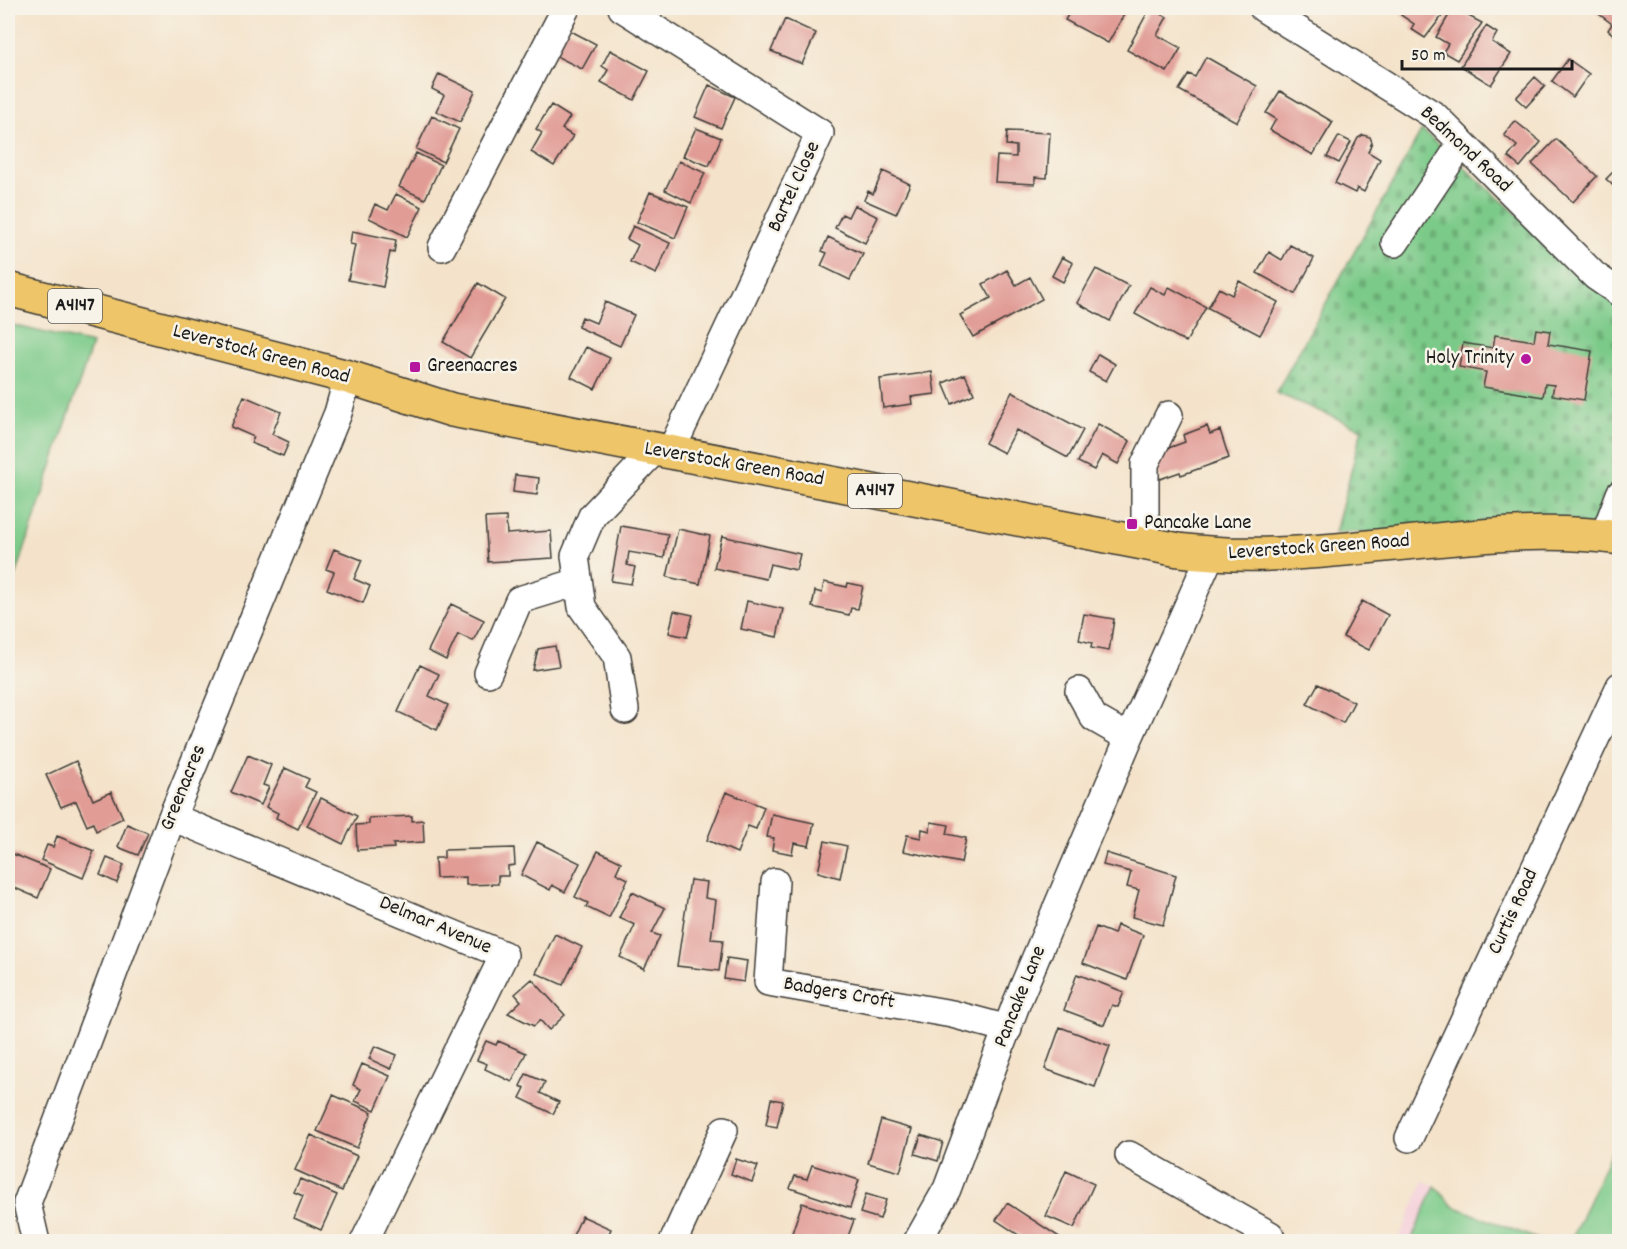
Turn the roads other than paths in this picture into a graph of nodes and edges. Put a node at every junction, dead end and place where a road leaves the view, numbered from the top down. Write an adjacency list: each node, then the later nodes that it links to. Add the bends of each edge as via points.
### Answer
1 (566, 8): 6 (street)
2 (622, 8): 11 (street, Bartel Close, via 820,133)
3 (1263, 8): 4 (street, Bedmond Road, via 1436,116)
4 (1462, 143): 5 (street); 8 (street, Bedmond Road, via 1595,276)
5 (1395, 243)
6 (442, 247)
7 (8, 289): 9 (main road, Leverstock Green Road / A4147)
8 (1620, 293)
9 (348, 377): 11 (main road, Leverstock Green Road / A4147, via 452,410); 22 (street, Greenacres, via 338,413)
10 (1169, 415): 14 (street, via 1145,464)
11 (662, 452): 14 (main road, Leverstock Green Road / A4147); 16 (street, via 592,516 575,556)
12 (1620, 494): 13 (street)
13 (1612, 537): 15 (main road, Leverstock Green Road / A4147, via 1527,535 1271,555)
14 (1145, 544): 15 (main road, Leverstock Green Road / A4147)
15 (1211, 554): 21 (street, Pancake Lane)
16 (578, 582): 17 (street, via 519,600); 20 (street, via 582,607 617,657)
17 (488, 673)
18 (1620, 686): 26 (street, Curtis Road)
19 (1079, 691): 21 (street, via 1094,718)
20 (625, 710)
21 (1130, 738): 24 (street, Pancake Lane)
22 (172, 816): 28 (street, Greenacres, via 27,1203); 29 (street, Delmar Avenue, via 504,955)
23 (776, 882): 24 (street, Badgers Croft, via 768,982 952,1014)
24 (1008, 1029): 31 (street, Pancake Lane, via 947,1189)
25 (724, 1130): 30 (street)
26 (1409, 1138)
27 (1129, 1155): 32 (street, via 1270,1235)
28 (36, 1242)
29 (364, 1242)
30 (673, 1242)
31 (918, 1242)
32 (1267, 1242)

